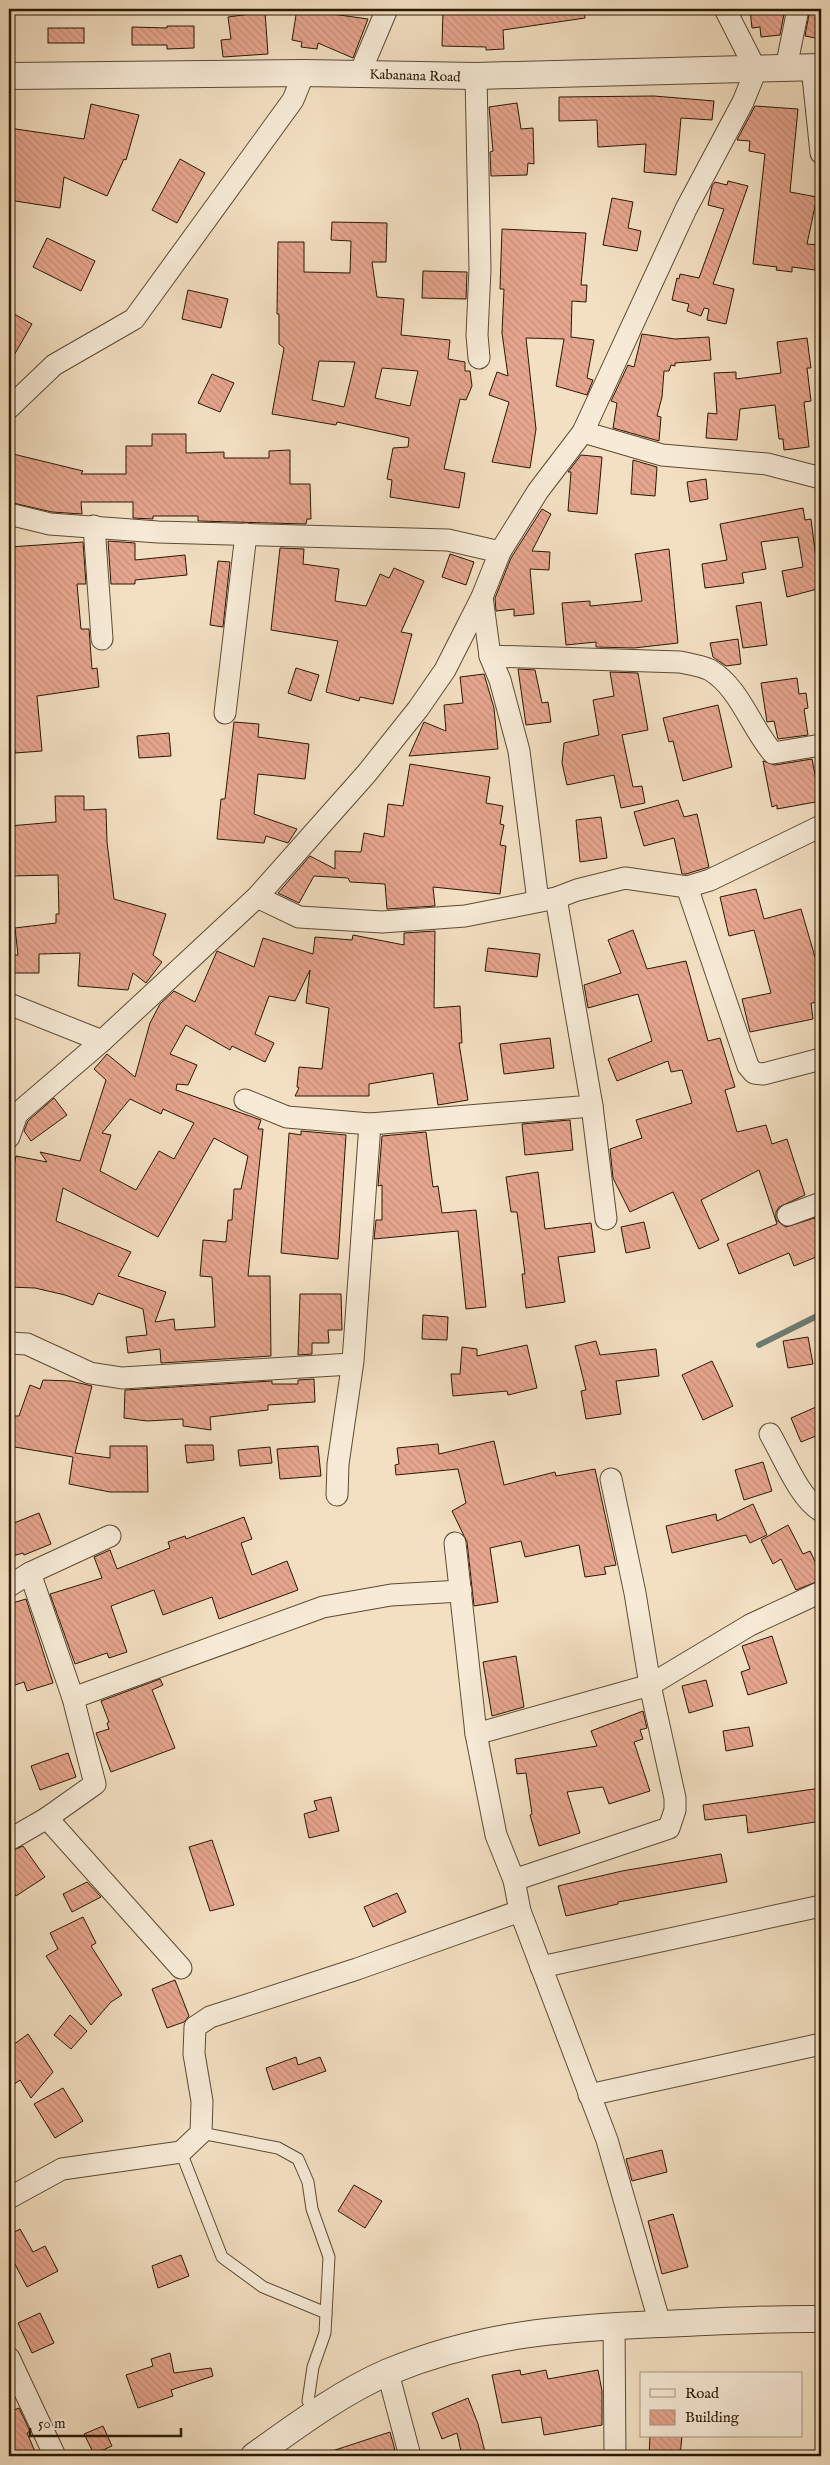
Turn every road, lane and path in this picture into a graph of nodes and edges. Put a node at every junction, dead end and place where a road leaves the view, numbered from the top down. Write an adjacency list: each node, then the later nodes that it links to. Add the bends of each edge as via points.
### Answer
1 (387, 9): 8 (street)
2 (725, 9): 6 (street)
3 (798, 9): 5 (street)
4 (817, 67): 5 (street, Kabanana Road); 11 (street)
5 (786, 68): 6 (street, Kabanana Road)
6 (756, 70): 10 (street, Kabanana Road); 14 (street, via 743,102 686,209)
7 (304, 73): 8 (street, Kabanana Road); 9 (street, Kabanana Road); 13 (street, via 293,100 134,319 54,365)
8 (360, 73): 10 (street, Kabanana Road)
9 (9, 76)
10 (476, 76): 12 (street)
11 (821, 153)
12 (479, 358)
13 (9, 408)
14 (583, 432): 15 (street, via 662,455 767,464); 19 (street, via 538,491)
15 (821, 478)
16 (9, 514): 17 (street, via 50,524)
17 (94, 526): 18 (street, via 158,532); 21 (street)
18 (246, 534): 19 (street, via 448,540); 23 (street)
19 (500, 552): 20 (street)
20 (482, 598): 22 (street); 27 (street, via 445,670 418,709 367,773)
21 (102, 639)
22 (490, 656): 24 (street, via 680,662 708,669 726,682 774,753); 28 (street, via 500,680 519,751)
23 (225, 713)
24 (821, 745)
25 (821, 826): 26 (street, via 728,872)
26 (687, 887): 28 (street, via 625,878); 31 (street, via 748,1066 754,1073 762,1074)
27 (257, 897): 28 (street, via 299,917 382,922 465,916); 30 (street)
28 (547, 899): 33 (street)
29 (9, 1004): 30 (street)
30 (102, 1041): 35 (street, via 17,1114)
31 (821, 1059)
32 (245, 1100): 34 (street, via 287,1117)
33 (592, 1106): 34 (street); 38 (street)
34 (370, 1124): 40 (street)
35 (9, 1137)
36 (821, 1203): 37 (street)
37 (788, 1215)
38 (606, 1219)
39 (9, 1343): 40 (street, via 27,1344 90,1373 122,1378)
40 (351, 1364): 43 (street)
41 (770, 1434): 44 (street, via 801,1489)
42 (611, 1479): 51 (street)
43 (337, 1495)
44 (821, 1511)
45 (110, 1536): 47 (street)
46 (455, 1543): 49 (street)
47 (30, 1572): 48 (street); 52 (street)
48 (9, 1586)
49 (461, 1591): 52 (street, via 391,1595 323,1607); 53 (street)
50 (821, 1592): 51 (street, via 750,1625)
51 (650, 1685): 53 (street); 56 (street, via 675,1798 669,1828)
52 (73, 1698): 54 (street, via 95,1784)
53 (476, 1734): 56 (street, via 496,1835)
54 (47, 1818): 55 (street); 60 (street)
55 (9, 1840)
56 (514, 1880): 58 (street)
57 (821, 1906): 59 (street)
58 (520, 1911): 59 (street); 63 (street, via 210,2017 195,2026 194,2054 202,2102)
59 (541, 1967): 62 (street)
60 (181, 1968)
61 (821, 2044): 62 (street)
62 (590, 2095): 68 (street, via 607,2140)
63 (201, 2133): 64 (street); 66 (lane, via 278,2148 298,2159 330,2257)
64 (181, 2152): 65 (street, via 62,2168); 66 (lane, via 222,2257 263,2287)
65 (9, 2198)
66 (326, 2313): 73 (lane, via 325,2333 313,2367 308,2401)
67 (821, 2319): 68 (street, via 758,2318)
68 (660, 2324): 69 (street)
69 (614, 2325): 71 (street, via 507,2336 451,2350); 77 (street)
70 (9, 2358): 72 (street)
71 (388, 2373): 73 (street); 76 (street)
72 (18, 2394): 74 (street)
73 (317, 2411): 75 (street)
74 (55, 2456)
75 (254, 2456)
76 (410, 2456)
77 (615, 2456)

